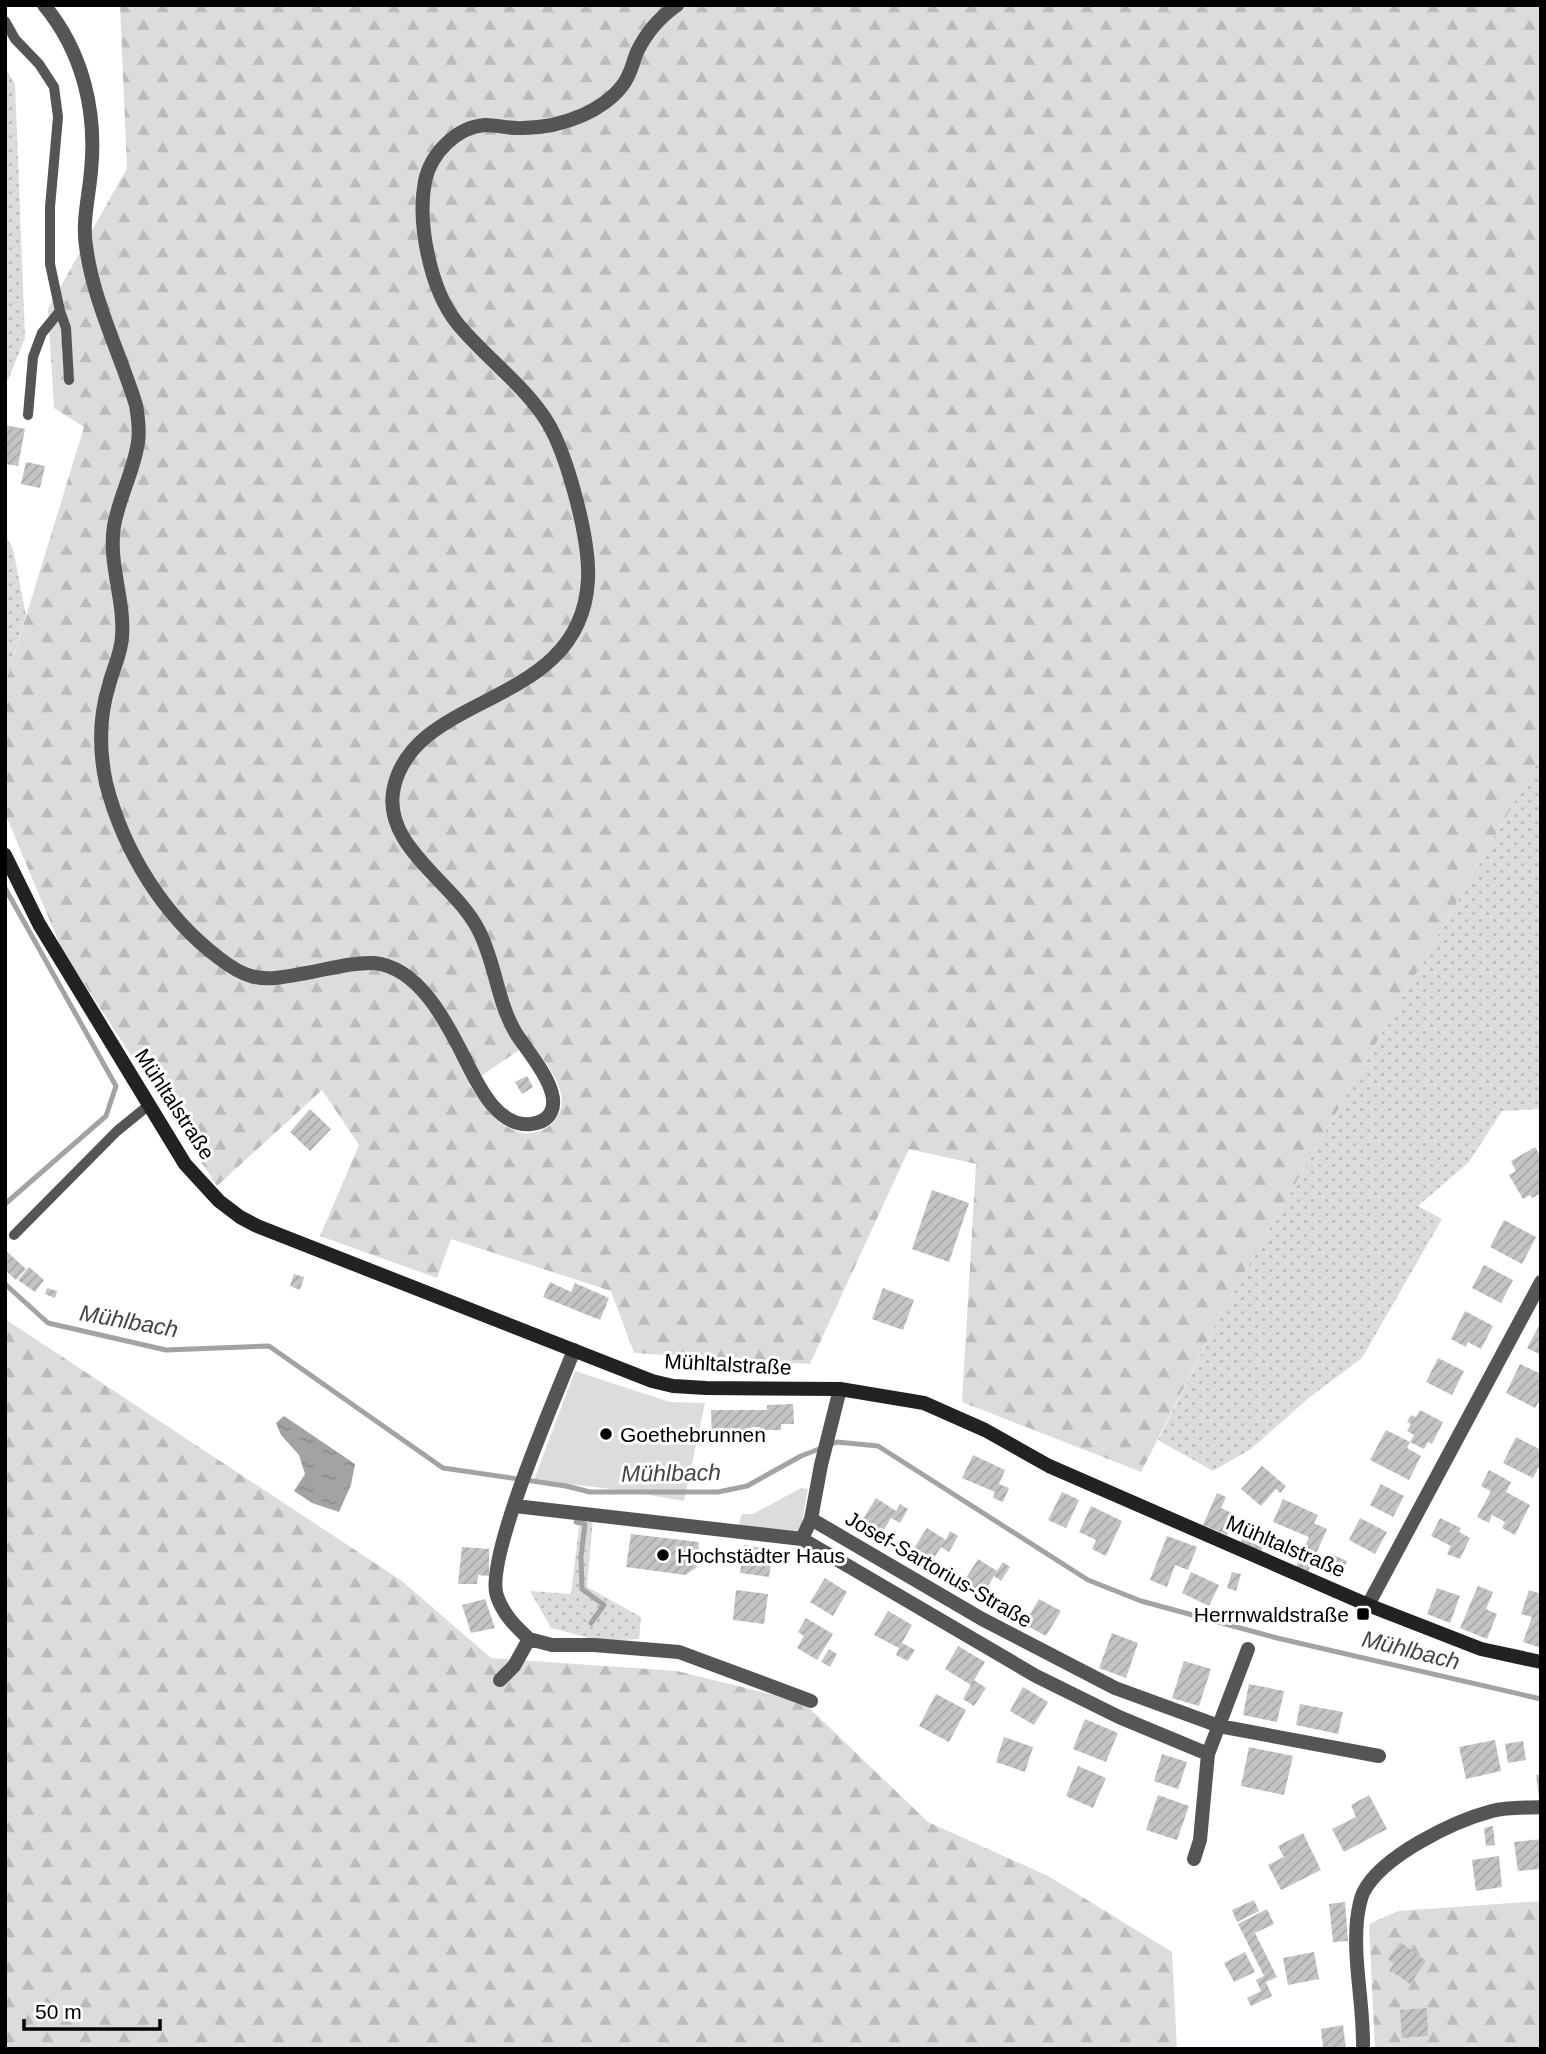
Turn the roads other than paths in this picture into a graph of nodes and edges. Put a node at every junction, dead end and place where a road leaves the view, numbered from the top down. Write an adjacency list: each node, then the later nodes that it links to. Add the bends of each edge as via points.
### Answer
1 (44, 5): 2 (street, via 59,22 85,83 92,132 86,250 139,423 138,445 115,524 122,632 100,737 108,791 129,846 177,919 208,950 239,971 273,978 377,963 405,976 444,1022 478,1086 508,1118 524,1125 544,1121 553,1109 549,1083 511,1024 479,930 464,906 409,848 391,797 406,759 438,727 498,696 556,656 581,614 588,562 566,466 552,429 445,304 426,242 424,185 436,155 468,129 557,123 580,117 611,98 621,89 648,34)
2 (677, 5)
3 (5, 21): 4 (lane, via 54,87 58,117 50,264)
4 (60, 311): 5 (lane, via 66,328); 6 (lane, via 42,333 33,357)
5 (69, 380)
6 (28, 415)
7 (5, 855): 8 (main road, Mühltalstraße, via 39,924)
8 (149, 1105): 9 (lane); 11 (main road, Mühltalstraße, via 185,1164 240,1217)
9 (14, 1235)
10 (1541, 1282): 16 (street)
11 (575, 1350): 12 (main road, Mühltalstraße, via 673,1386); 13 (street)
12 (841, 1389): 14 (street); 16 (main road, Mühltalstraße, via 924,1404 985,1430 1049,1466)
13 (515, 1506): 15 (street, Josef-Sartorius-Straße); 17 (street, via 498,1560 496,1594 508,1619)
14 (811, 1519): 15 (street); 19 (street, Josef-Sartorius-Straße)
15 (802, 1539): 21 (street, Josef-Sartorius-Straße)
16 (1368, 1605): 20 (main road, Mühltalstraße, via 1480,1649)
17 (528, 1639): 22 (street, via 514,1666); 23 (street, via 552,1645 679,1653)
18 (1248, 1648): 24 (street)
19 (1047, 1654): 21 (street, Josef-Sartorius-Straße); 24 (street, Josef-Sartorius-Straße, via 1115,1688)
20 (1541, 1662)
21 (1036, 1676): 25 (street, Josef-Sartorius-Straße)
22 (500, 1680)
23 (811, 1701)
24 (1219, 1726): 25 (street); 26 (street, Josef-Sartorius-Straße)
25 (1208, 1754): 28 (street)
26 (1379, 1756)
27 (1541, 1807): 29 (street, via 1496,1810 1468,1819 1397,1857 1376,1874 1363,1894 1357,1919)
28 (1194, 1859)
29 (1363, 2049)

